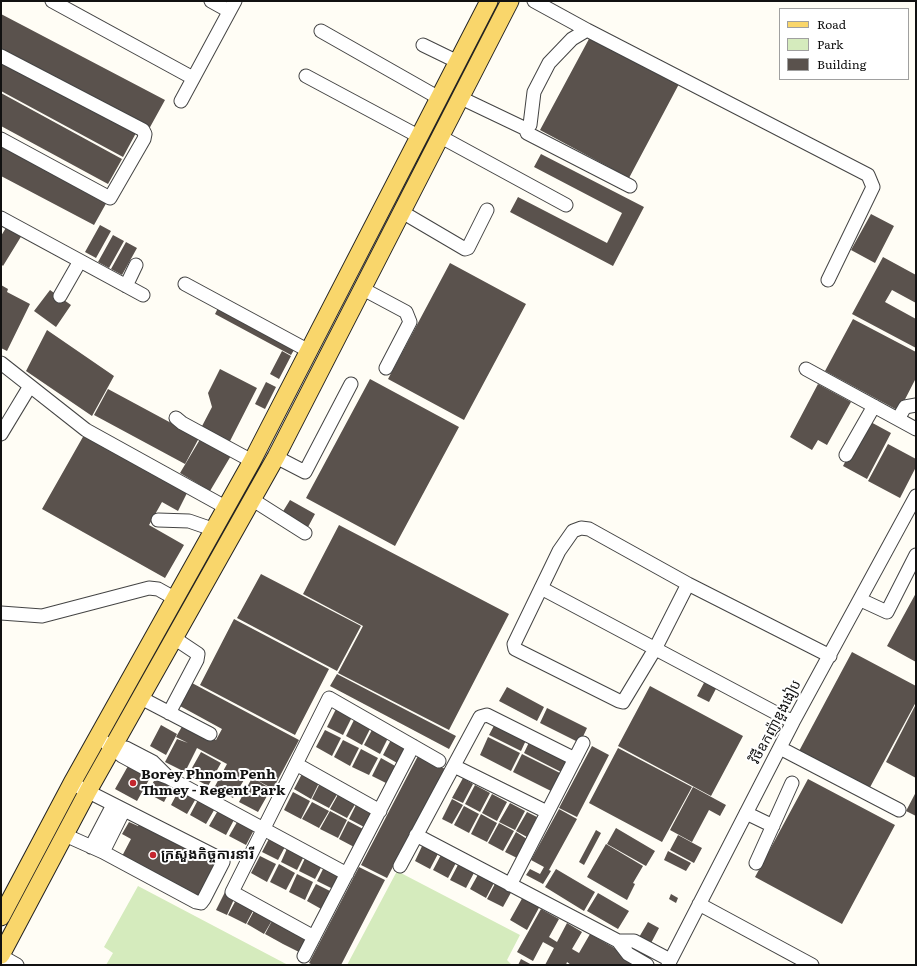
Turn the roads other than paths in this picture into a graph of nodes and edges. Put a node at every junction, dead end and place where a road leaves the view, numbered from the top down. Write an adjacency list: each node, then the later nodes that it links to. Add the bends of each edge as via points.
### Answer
1 (52, 1): 13 (street)
2 (211, 1): 6 (street)
3 (489, 1): 11 (main road)
4 (510, 1): 15 (main road)
5 (534, 1): 8 (street)
6 (232, 6): 13 (street)
7 (320, 30): 14 (street)
8 (587, 30): 17 (street, via 572,39 549,62 534,92 530,125); 28 (street, via 868,175 872,187)
9 (423, 45): 11 (street)
10 (1, 56): 20 (street, via 143,130 145,134 110,198)
11 (458, 62): 14 (main road)
12 (306, 76): 18 (street)
13 (193, 78): 16 (street)
14 (440, 98): 18 (main road)
15 (461, 98): 17 (street); 19 (main road)
16 (181, 101)
17 (526, 128): 21 (street, via 527,132)
18 (420, 137): 34 (main road)
19 (441, 137): 22 (street); 24 (main road)
20 (1, 139)
21 (630, 186)
22 (566, 205)
23 (487, 210): 24 (street, via 468,248 465,249)
24 (402, 212): 31 (main road)
25 (1, 218): 26 (street)
26 (80, 261): 30 (street); 33 (street)
27 (136, 265): 30 (street)
28 (828, 280)
29 (185, 284): 34 (street)
30 (126, 286): 32 (street)
31 (363, 289): 36 (street, via 406,312 410,322); 47 (main road)
32 (143, 295)
33 (60, 296)
34 (309, 351): 48 (main road)
35 (1, 363): 39 (street)
36 (386, 368)
37 (806, 369): 41 (street)
38 (351, 384): 47 (street, via 305,472)
39 (30, 386): 45 (street); 51 (street, via 86,430)
40 (916, 405): 43 (street, via 905,406)
41 (874, 406): 43 (street); 46 (street)
42 (176, 418): 48 (street)
43 (898, 419): 44 (street)
44 (916, 429)
45 (1, 434)
46 (846, 455)
47 (276, 457): 50 (main road)
48 (252, 461): 51 (main road)
49 (916, 496): 59 (street, វិថីឧកញ៉ាឌួងងៀប)
50 (253, 500): 54 (street); 61 (main road)
51 (227, 508): 53 (main road)
52 (158, 520): 53 (street, via 189,521)
53 (215, 530): 58 (main road)
54 (304, 533)
55 (916, 555): 59 (street, via 887,612)
56 (688, 584): 57 (street, via 609,539 581,528 573,530 559,551); 62 (street); 63 (street)
57 (541, 588): 62 (street); 62 (street, via 514,644 519,652 624,702)
58 (176, 599): 60 (street, via 158,589 149,588 42,616); 68 (main road)
59 (861, 600): 63 (street, វិថីឧកញ៉ាឌួងងៀប)
60 (1, 613)
61 (174, 638): 64 (main road); 65 (street, via 198,654)
62 (655, 649): 66 (street)
63 (830, 656): 66 (street, វិថីឧកញ៉ាឌួងងៀប)
64 (141, 698): 65 (street); 71 (main road)
65 (169, 713): 67 (street)
66 (794, 722): 72 (street, វិថីឧកញ៉ាឌួងងៀប)
67 (210, 734)
68 (97, 738): 71 (street); 77 (main road)
69 (583, 743): 73 (street)
70 (413, 746): 74 (street); 75 (street, via 330,698); 82 (street)
71 (113, 747): 79 (main road); 86 (street, via 122,756)
72 (780, 748): 81 (street); 84 (street, វិថីឧកញ៉ាឌួងងៀប)
73 (575, 759): 76 (street, via 487,715 480,717); 83 (street)
74 (439, 761)
75 (296, 764): 82 (street); 86 (street)
76 (454, 766): 83 (street); 88 (street)
77 (72, 783): 79 (street); 95 (main road)
78 (792, 784): 85 (street)
79 (88, 791): 80 (street); 87 (main road)
80 (119, 807): 89 (street); 89 (street, via 219,858 223,862 221,868 201,903)
81 (899, 810)
82 (380, 811): 92 (street)
83 (547, 812): 93 (street)
84 (746, 813): 85 (street); 94 (street, វិថីឧកញ៉ាឌួងងៀប)
85 (773, 826): 90 (street)
86 (264, 829): 92 (street); 96 (street, via 232,892)
87 (65, 835): 89 (street); 98 (main road)
88 (416, 835): 91 (street); 93 (street)
89 (97, 849)
90 (756, 863)
91 (400, 866)
92 (347, 874): 96 (street)
93 (510, 885): 97 (street)
94 (699, 904): 100 (street, វិថីឧកញ៉ាឌួងងៀប); 103 (street)
95 (1, 917)
96 (314, 937): 99 (street)
97 (618, 941): 100 (street, via 634,941); 102 (street, via 628,954)
98 (1, 955): 101 (street)
99 (304, 956)
100 (669, 962)
101 (17, 965)
102 (648, 965)
103 (812, 965)

